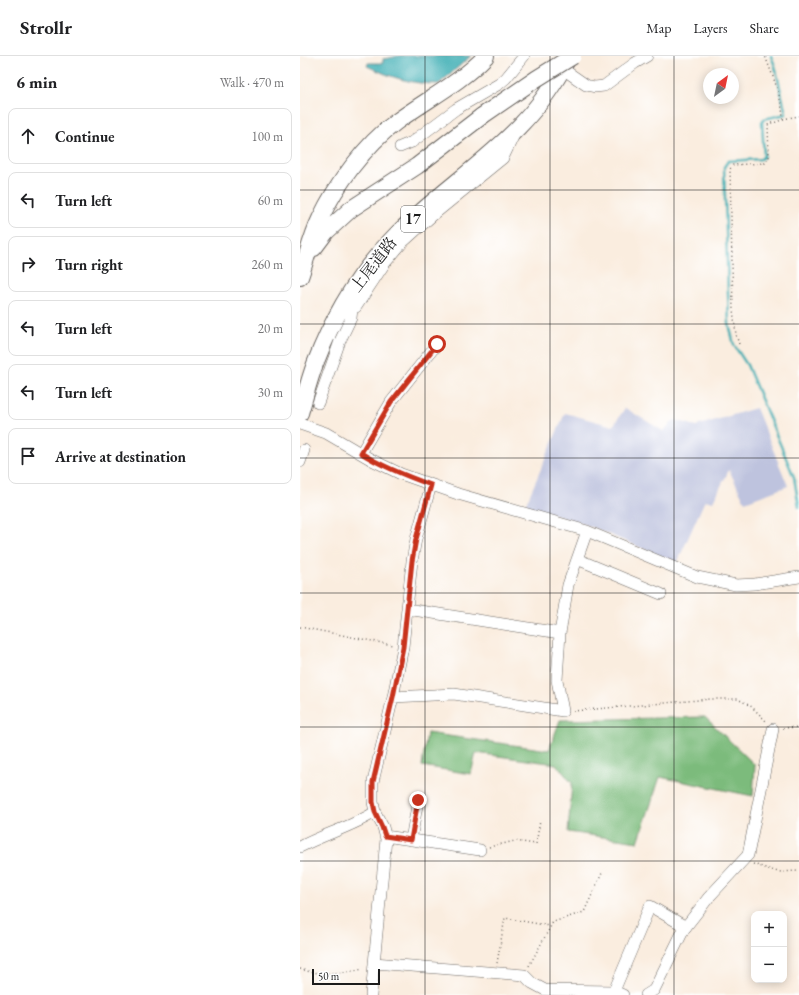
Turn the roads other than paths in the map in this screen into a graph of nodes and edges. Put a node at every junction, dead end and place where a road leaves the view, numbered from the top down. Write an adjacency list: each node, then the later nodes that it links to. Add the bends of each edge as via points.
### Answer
1 (486, 56): 7 (highway, via 448,87 395,123 359,158 320,219)
2 (524, 56): 6 (street, via 499,84 456,109 412,142)
3 (573, 56): 7 (highway, bridge, via 482,116 417,166 351,209 326,232)
4 (647, 56): 5 (street, via 604,86 595,87 586,85)
5 (566, 63): 9 (highway, 上尾道路 / 17, via 530,116 394,237 362,275 349,295)
6 (400, 147)
7 (306, 259): 8 (highway)
8 (300, 277)
9 (345, 312): 11 (street, via 351,318); 12 (highway, 上尾道路 / 17, via 332,326 315,364)
10 (437, 344): 15 (street, via 391,402)
11 (318, 403)
12 (300, 413)
13 (300, 424): 15 (street, via 326,433)
14 (304, 450): 16 (street)
15 (361, 453): 17 (street, via 401,474)
16 (300, 462)
17 (431, 485): 18 (street); 22 (street, via 416,539)
18 (587, 531): 19 (street); 20 (street, via 696,578 736,585)
19 (577, 559): 21 (street); 23 (street, via 568,585)
20 (799, 577)
21 (661, 594)
22 (407, 609): 23 (street); 24 (street, via 403,647)
23 (560, 633): 24 (street, via 556,680 563,711 454,694)
24 (393, 697): 27 (street, via 373,782)
25 (773, 728): 32 (street, via 748,855)
26 (418, 800): 29 (street)
27 (375, 812): 28 (street); 30 (street)
28 (385, 836): 29 (street); 33 (street)
29 (411, 840): 31 (street)
30 (300, 847)
31 (480, 850)
32 (686, 926): 34 (street, via 650,906); 36 (street, via 654,990)
33 (374, 965): 34 (street, via 524,975 532,984 545,990); 35 (street)
34 (619, 993)
35 (371, 995)
36 (646, 995)

